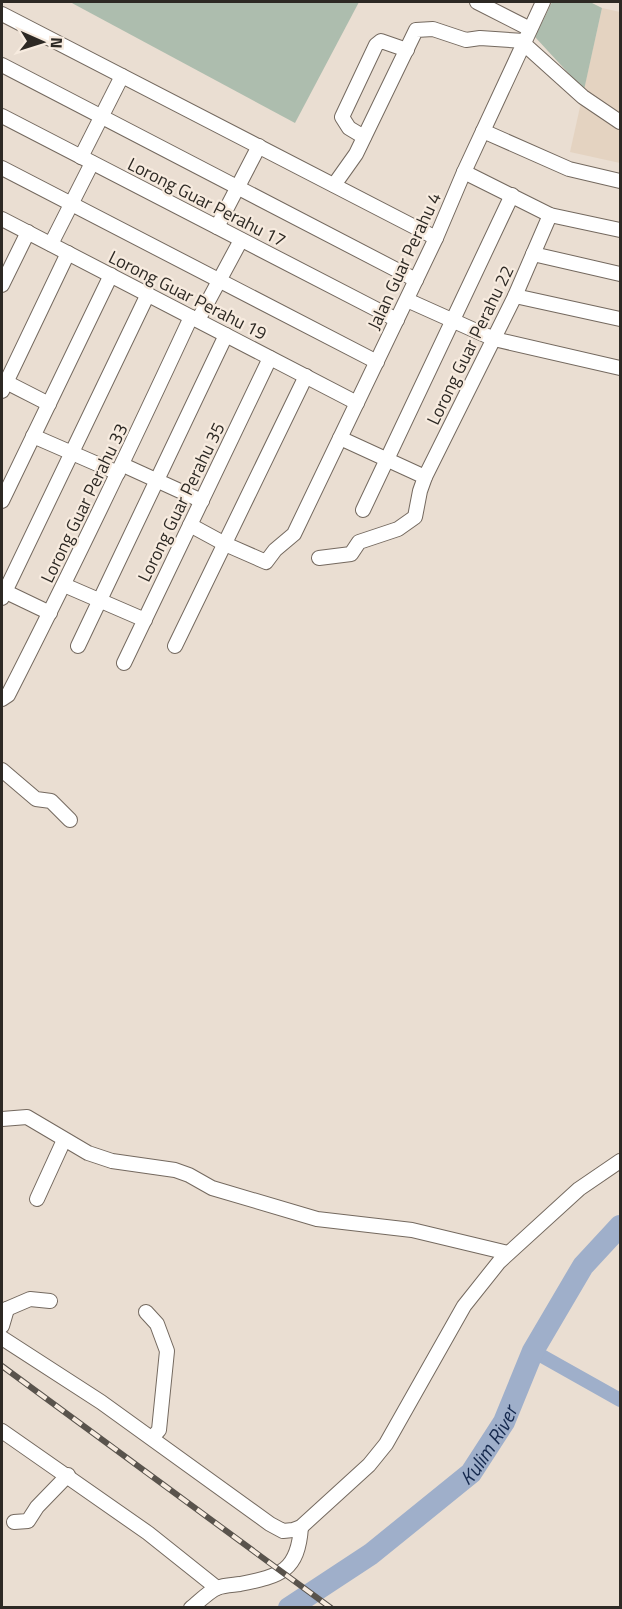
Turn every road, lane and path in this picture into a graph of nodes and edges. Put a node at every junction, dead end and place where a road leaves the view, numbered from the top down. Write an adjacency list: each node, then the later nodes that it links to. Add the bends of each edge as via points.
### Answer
1 (477, 2): 4 (street)
2 (543, 2): 4 (street, Jalan Guar Perahu 4)
3 (2, 14): 7 (street)
4 (526, 38): 5 (street, via 466,40 433,29 416,30); 10 (street, via 584,96); 11 (street, Jalan Guar Perahu 4)
5 (406, 50): 12 (street); 12 (street, via 381,41 376,45 342,117 349,128)
6 (2, 65): 9 (street)
7 (122, 76): 9 (street); 13 (street)
8 (2, 116): 14 (street, Lorong Guar Perahu 17)
9 (100, 116): 14 (street); 19 (street)
10 (621, 122)
11 (483, 131): 16 (street, Jalan Guar Perahu 4); 17 (street, via 569,170)
12 (364, 137): 18 (street)
13 (259, 146): 18 (street); 19 (street)
14 (86, 160): 21 (street); 24 (street, Lorong Guar Perahu 17)
15 (2, 168): 21 (street)
16 (464, 172): 20 (street); 27 (street, Jalan Guar Perahu 4)
17 (621, 181)
18 (334, 185): 27 (street)
19 (238, 187): 24 (street); 36 (street)
20 (512, 195): 22 (street); 44 (street)
21 (72, 204): 29 (street); 35 (street)
22 (550, 215): 25 (street); 31 (street, Lorong Guar Perahu 22)
23 (2, 219): 26 (street, Lorong Guar Perahu 19)
24 (217, 227): 28 (street, Lorong Guar Perahu 17)
25 (621, 230)
26 (28, 232): 29 (street, Lorong Guar Perahu 19); 32 (street)
27 (436, 238): 36 (street, Jalan Guar Perahu 4)
28 (241, 240): 35 (street, Lorong Guar Perahu 33); 43 (street, Lorong Guar Perahu 17)
29 (51, 244): 30 (street, Lorong Guar Perahu 19)
30 (68, 253): 34 (street, Lorong Guar Perahu 19); 51 (street)
31 (533, 254): 33 (street); 39 (street, Lorong Guar Perahu 22)
32 (5, 267): 37 (street)
33 (621, 274)
34 (111, 275): 38 (street, Lorong Guar Perahu 19); 53 (street)
35 (219, 279): 41 (street, Lorong Guar Perahu 33); 48 (street)
36 (416, 280): 40 (street, Jalan Guar Perahu 4)
37 (2, 285)
38 (148, 294): 41 (street, Lorong Guar Perahu 19); 56 (street)
39 (515, 296): 42 (street); 46 (street, Lorong Guar Perahu 22)
40 (407, 300): 43 (street, Jalan Guar Perahu 4); 44 (street)
41 (194, 319): 45 (street, Lorong Guar Perahu 19); 58 (street, Lorong Guar Perahu 33)
42 (621, 319)
43 (397, 321): 48 (street, Jalan Guar Perahu 4)
44 (453, 321): 46 (street); 57 (street)
45 (226, 335): 47 (street, Lorong Guar Perahu 19); 60 (street)
46 (494, 339): 49 (street); 59 (street, Lorong Guar Perahu 22)
47 (270, 358): 50 (street, Lorong Guar Perahu 19); 62 (street, Lorong Guar Perahu 35)
48 (377, 362): 52 (street, Jalan Guar Perahu 4)
49 (620, 364)
50 (306, 376): 52 (street, Lorong Guar Perahu 19); 65 (street)
51 (3, 384): 53 (street)
52 (357, 403): 55 (street, Jalan Guar Perahu 4)
53 (49, 404): 54 (street)
54 (33, 436): 56 (street); 61 (street)
55 (340, 438): 57 (street); 65 (street, Jalan Guar Perahu 4, via 294,534 266,562)
56 (71, 453): 58 (street); 68 (street)
57 (387, 460): 59 (street); 63 (street)
58 (121, 469): 60 (street); 67 (street, Lorong Guar Perahu 33)
59 (425, 477): 66 (street, Lorong Guar Perahu 22, via 415,517 408,524 359,542 351,554)
60 (156, 481): 62 (street); 69 (street)
61 (2, 501)
62 (202, 501): 64 (street, Lorong Guar Perahu 35)
63 (363, 510)
64 (190, 525): 65 (street); 71 (street, Lorong Guar Perahu 35)
65 (225, 544): 73 (street)
66 (319, 558)
67 (64, 585): 69 (street); 70 (street, Lorong Guar Perahu 33)
68 (3, 593): 70 (street)
69 (100, 599): 71 (street); 72 (street)
70 (50, 613): 75 (street, Lorong Guar Perahu 33, via 8,695)
71 (145, 620): 74 (street, Lorong Guar Perahu 35)
72 (78, 646)
73 (175, 646)
74 (124, 663)
75 (2, 699)
76 (2, 770): 77 (street, via 36,799 51,801)
77 (70, 820)
78 (2, 1119): 79 (street, via 27,1117)
79 (64, 1140): 81 (street); 82 (street, via 112,1161 175,1170 212,1188 317,1219 412,1230)
80 (621, 1161): 82 (street, via 579,1189)
81 (37, 1199)
82 (508, 1253): 92 (street, via 464,1306 386,1444)
83 (50, 1300): 84 (street, via 30,1299)
84 (4, 1310): 86 (street)
85 (146, 1312): 89 (street, via 157,1324 167,1351 159,1430)
86 (2, 1326)
87 (2, 1338): 89 (street)
88 (2, 1431): 90 (street)
89 (152, 1438): 92 (street, via 270,1524 283,1531)
90 (68, 1475): 91 (street, via 28,1521); 93 (street)
91 (14, 1522)
92 (301, 1527): 93 (street, via 295,1559 279,1573)
93 (217, 1587): 94 (street)
94 (191, 1608)

